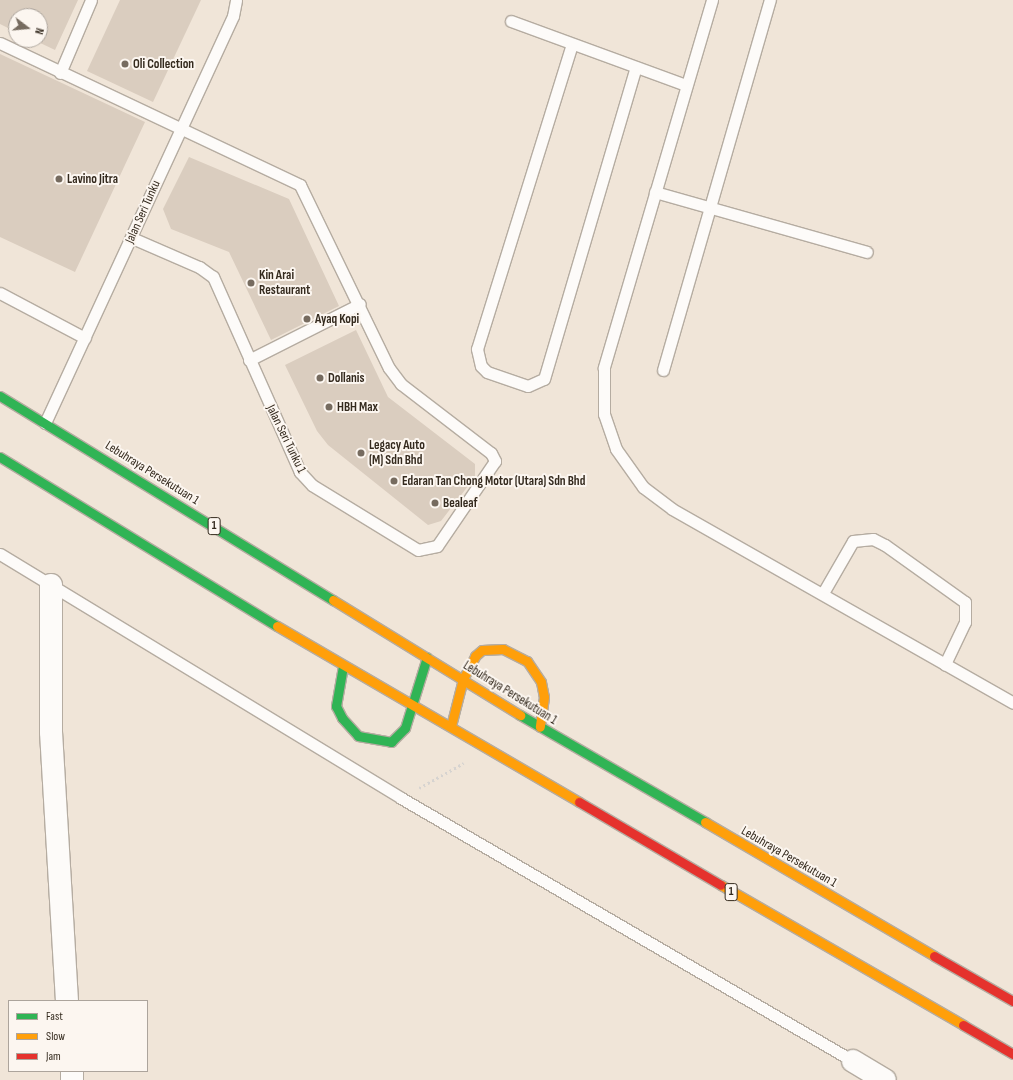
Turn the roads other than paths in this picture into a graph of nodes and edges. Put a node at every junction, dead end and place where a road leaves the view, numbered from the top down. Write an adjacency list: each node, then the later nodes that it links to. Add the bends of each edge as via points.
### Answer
1 (91, 0): 9 (lane)
2 (236, 0): 11 (lane, Jalan Seri Tunku, via 233,16)
3 (712, 0): 10 (lane)
4 (770, 0): 13 (lane)
5 (511, 22): 7 (lane)
6 (0, 43): 9 (lane)
7 (572, 44): 8 (lane); 8 (lane, via 477,349 481,366 487,372 528,386 544,379)
8 (636, 67): 10 (lane)
9 (60, 73): 11 (lane)
10 (686, 85): 12 (lane)
11 (181, 127): 14 (lane, Jalan Seri Tunku); 17 (lane, via 300,184)
12 (655, 192): 13 (lane); 26 (lane, via 604,368 604,414 616,449 643,487 672,509)
13 (710, 207): 15 (lane); 20 (lane)
14 (132, 238): 18 (lane, Jalan Seri Tunku); 19 (lane, Jalan Seri Tunku 1, via 199,266 213,277)
15 (867, 252)
16 (0, 293): 18 (lane)
17 (360, 304): 19 (lane); 19 (lane, Jalan Seri Tunku 1, via 401,384 490,453 495,461 493,470 437,546 418,550 312,485 300,472)
18 (85, 338): 22 (lane, Jalan Seri Tunku)
19 (249, 360)
20 (663, 370)
21 (0, 396): 22 (highway, Lebuhraya Persekutuan 1 / 1)
22 (45, 423): 27 (highway, Lebuhraya Persekutuan 1 / 1)
23 (0, 456): 29 (highway, 1)
24 (0, 554): 25 (lane)
25 (51, 585): 35 (street, via 52,732); 38 (lane, via 401,798)
26 (823, 593): 28 (lane); 28 (lane, via 853,541 872,539 885,545 965,602 965,622)
27 (427, 657): 30 (highway, Lebuhraya Persekutuan 1 / 1); 32 (highway)
28 (944, 664): 31 (lane)
29 (343, 666): 32 (highway, 1); 32 (highway, via 336,706 358,736 381,743 391,742 405,728)
30 (463, 679): 33 (highway); 34 (highway, Lebuhraya Persekutuan 1 / 1); 34 (highway, via 482,650 503,649 527,660 541,682 544,697)
31 (1013, 703)
32 (413, 705): 33 (highway, 1)
33 (450, 726): 37 (highway, 1)
34 (540, 728): 36 (highway, Lebuhraya Persekutuan 1 / 1)
35 (67, 1000)
36 (1013, 1001)
37 (1013, 1054)
38 (853, 1061): 39 (street)
39 (885, 1080)

